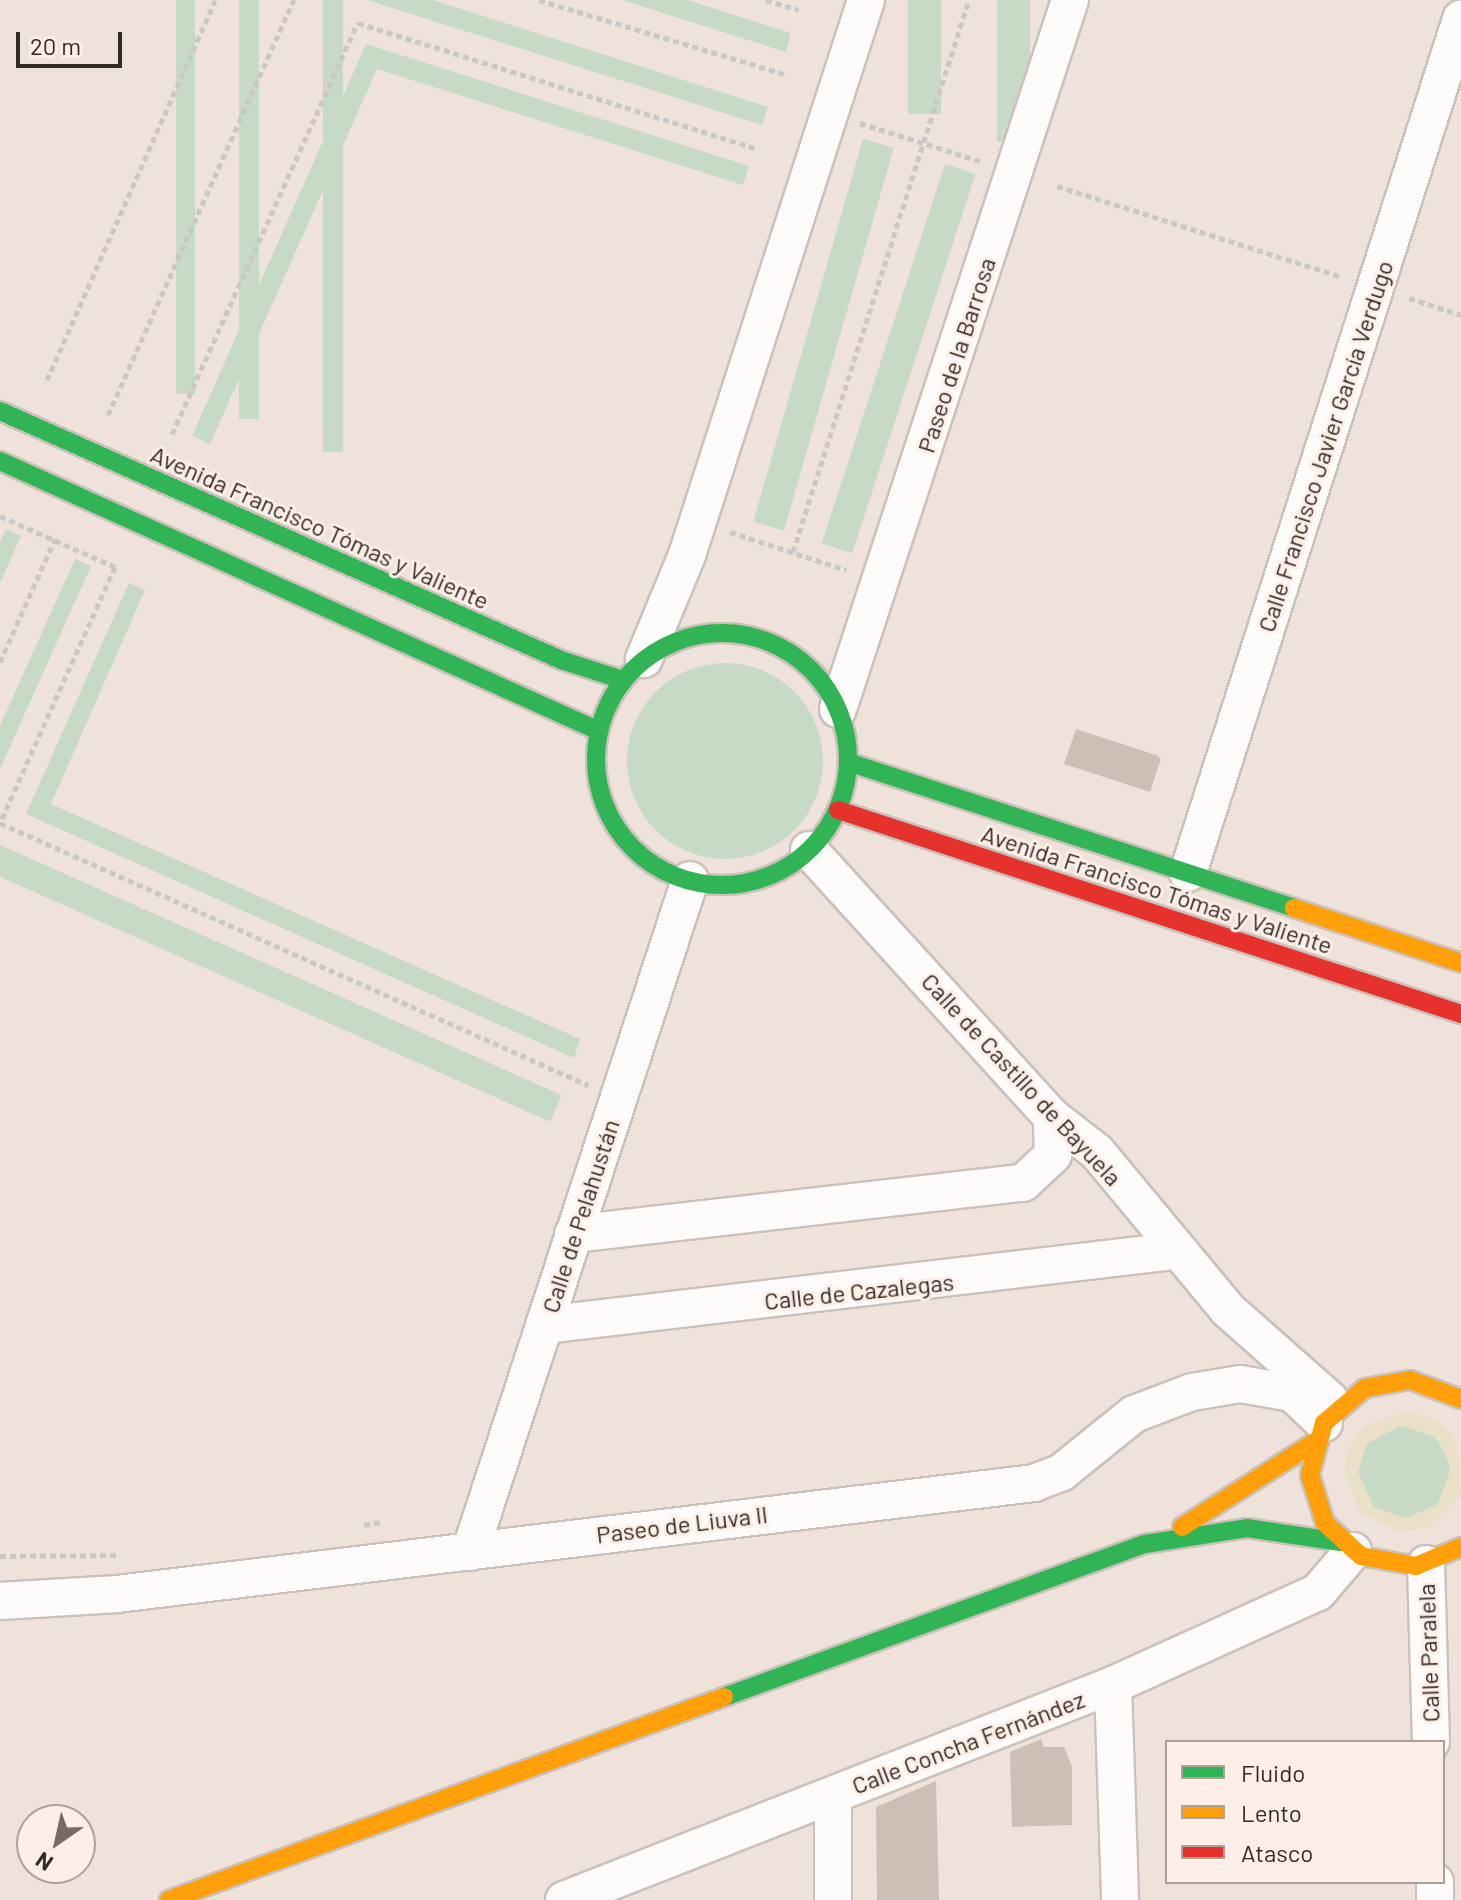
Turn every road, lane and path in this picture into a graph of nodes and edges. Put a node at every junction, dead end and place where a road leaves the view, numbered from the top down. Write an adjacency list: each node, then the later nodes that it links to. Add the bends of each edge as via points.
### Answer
1 (215, 0): 19 (path)
2 (294, 0): 20 (path)
3 (539, 0): 10 (path)
4 (766, 0): 8 (path)
5 (866, 0): 30 (street, via 687,555)
6 (969, 0): 12 (path)
7 (1070, 0): 31 (street, Paseo de la Barrosa)
8 (799, 10)
9 (1461, 19): 37 (street, Calle Francisco Javier García Verdugo)
10 (788, 75)
11 (859, 122): 12 (path)
12 (924, 143): 14 (path); 27 (path)
13 (755, 148): 22 (path, via 358,23)
14 (989, 164)
15 (1057, 186): 16 (path)
16 (1348, 279)
17 (1404, 296): 18 (path)
18 (1461, 315)
19 (47, 380)
20 (111, 408)
21 (0, 411): 30 (street, Avenida Francisco Tómas y Valiente, via 561,660)
22 (172, 434)
23 (0, 461): 32 (street)
24 (0, 516): 26 (path)
25 (729, 532): 27 (path)
26 (55, 540): 29 (path); 35 (path, via 115,567)
27 (793, 552): 28 (path)
28 (858, 574)
29 (0, 662)
30 (634, 669): 31 (street, via 696,636 753,637 812,671); 32 (street)
31 (838, 709): 33 (street)
32 (599, 731): 38 (street, via 598,779 614,824 654,865)
33 (848, 762): 34 (street); 37 (street, Avenida Francisco Tómas y Valiente)
34 (838, 810): 36 (street); 40 (street, Avenida Francisco Tómas y Valiente)
35 (0, 823): 41 (path)
36 (809, 850): 38 (street, via 754,881); 42 (street, Calle de Castillo de Bayuela)
37 (1188, 873): 39 (street, Avenida Francisco Tómas y Valiente)
38 (690, 880): 43 (street, Calle de Pelahustán)
39 (1461, 963)
40 (1461, 1014)
41 (568, 1075)
42 (1052, 1117): 43 (street, via 1053,1155 1023,1183); 44 (street, Calle de Castillo de Bayuela, via 1097,1152)
43 (573, 1234): 45 (street, Calle de Pelahustán)
44 (1173, 1251): 45 (street, Calle de Cazalegas); 47 (street, Calle de Castillo de Bayuela)
45 (544, 1325): 53 (street, Calle de Pelahustán)
46 (1461, 1399): 47 (street, via 1433,1384 1399,1380 1365,1388)
47 (1325, 1424): 50 (street, via 1234,1499); 51 (street, via 1314,1500); 53 (street, Paseo de Liuva II, via 1292,1393 1258,1384 1223,1386 1134,1414 1062,1472 1034,1483)
48 (383, 1522): 49 (path)
49 (352, 1526)
50 (1145, 1544): 51 (street, via 1247,1528); 61 (street)
51 (1347, 1547): 56 (street, via 1388,1565); 58 (street, Calle Concha Fernández, via 1318,1592)
52 (1461, 1547): 56 (street)
53 (470, 1552): 57 (street, Paseo de Liuva II, via 117,1594)
54 (132, 1553): 55 (path)
55 (0, 1556)
56 (1426, 1564): 59 (street, Calle Paralela)
57 (0, 1601)
58 (1113, 1685): 60 (street, Calle Concha Fernández); 64 (street)
59 (1431, 1740)
60 (833, 1795): 62 (street, Calle Concha Fernández); 63 (street)
61 (169, 1900)
62 (564, 1900)
63 (833, 1900)
64 (1120, 1900)

